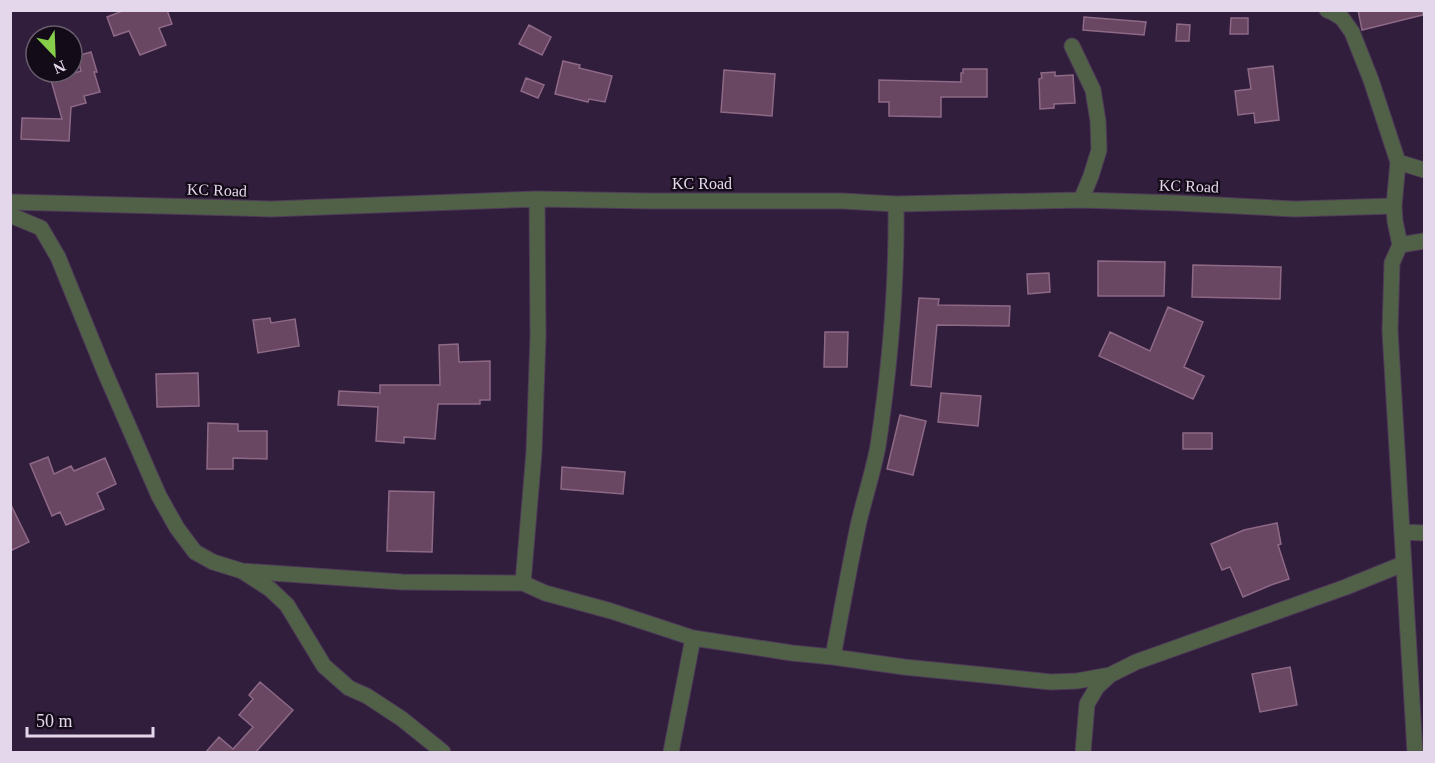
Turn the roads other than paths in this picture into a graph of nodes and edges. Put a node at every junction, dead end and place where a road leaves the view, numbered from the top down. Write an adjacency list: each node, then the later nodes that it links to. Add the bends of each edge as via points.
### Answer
1 (1327, 10): 3 (street, via 1342,18 1352,32)
2 (1072, 46): 6 (street, via 1093,90 1098,121 1099,150)
3 (1398, 162): 4 (street); 9 (street)
4 (1425, 170)
5 (537, 199): 7 (street, KC Road, via 271,209); 8 (street, KC Road); 17 (street, via 534,452)
6 (1081, 200): 8 (street, KC Road); 9 (street, KC Road, via 1294,209)
7 (10, 202)
8 (896, 204): 19 (street, via 895,292 887,377 877,448)
9 (1394, 206): 12 (street)
10 (10, 214): 16 (street, via 41,228 58,257 159,496 177,528 195,552)
11 (1425, 241): 12 (street)
12 (1400, 246): 13 (street, via 1392,263 1390,331)
13 (1402, 532): 14 (street); 15 (street)
14 (1425, 533)
15 (1403, 564): 20 (street); 24 (street)
16 (242, 571): 17 (street, via 402,582); 21 (street, via 287,605 324,666 349,688 402,719)
17 (523, 583): 18 (street)
18 (693, 638): 19 (street); 22 (street)
19 (833, 657): 20 (street, via 1051,682)
20 (1110, 675): 23 (street, via 1087,704)
21 (443, 753)
22 (671, 753)
23 (1083, 753)
24 (1415, 753)

